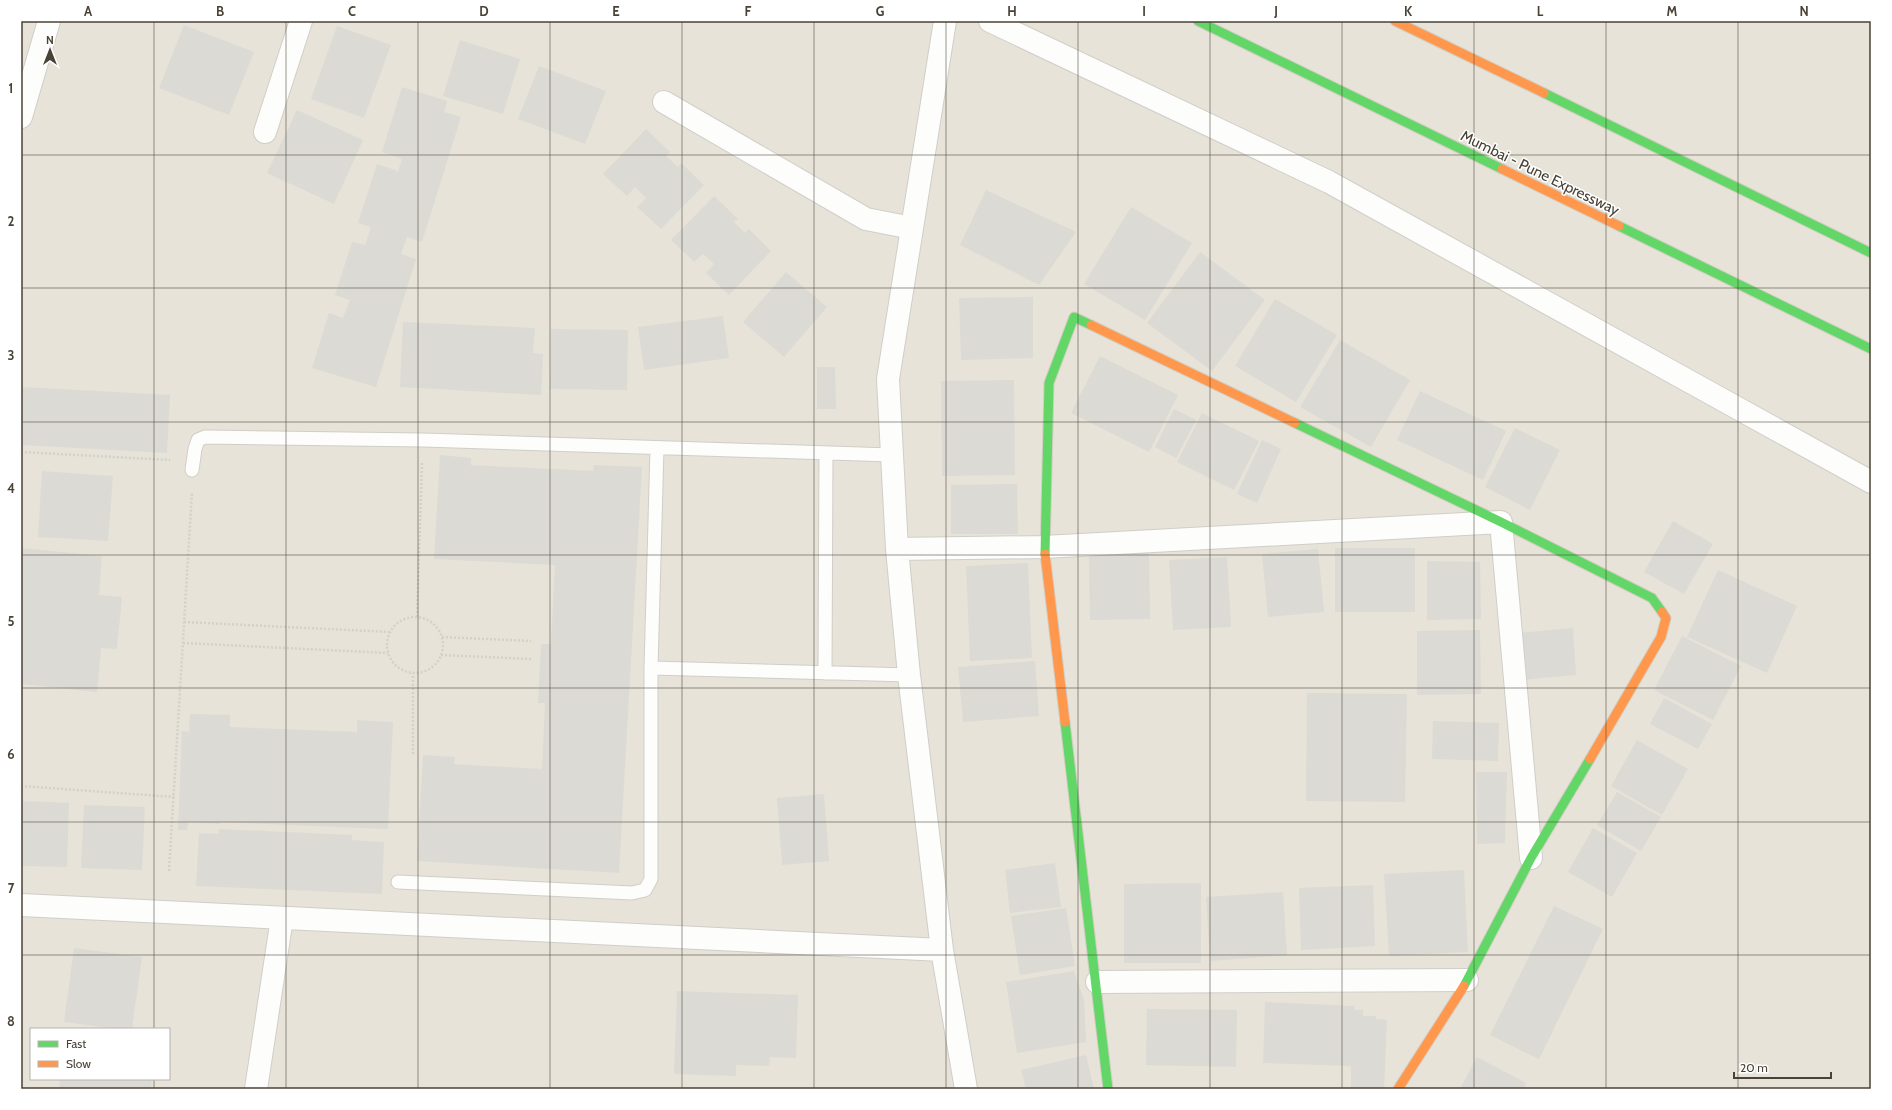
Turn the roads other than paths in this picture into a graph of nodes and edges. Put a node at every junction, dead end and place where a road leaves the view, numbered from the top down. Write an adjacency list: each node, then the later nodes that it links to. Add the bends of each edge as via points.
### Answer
1 (49, 21): 8 (street)
2 (301, 21): 9 (street)
3 (945, 21): 10 (street)
4 (990, 21): 17 (street, via 1329,182)
5 (1198, 21): 12 (main road, Mumbai - Pune Expressway)
6 (1396, 21): 11 (main road)
7 (664, 102): 10 (street, via 866,219)
8 (21, 117)
9 (265, 132)
10 (912, 228): 15 (street, via 888,379)
11 (1871, 253)
12 (1871, 349)
13 (657, 448): 14 (lane); 16 (lane, via 423,440 205,437 198,440); 21 (lane)
14 (826, 453): 15 (lane); 22 (lane)
15 (891, 455): 20 (street)
16 (192, 470)
17 (1871, 482)
18 (1501, 522): 19 (street); 19 (main road, via 1074,317 1049,383); 24 (street); 24 (main road, via 1652,598 1666,618 1661,638)
19 (1044, 547): 20 (street); 30 (main road)
20 (897, 549): 23 (street)
21 (650, 668): 22 (lane); 25 (lane, via 650,879 645,890 632,893)
22 (826, 673): 23 (lane)
23 (909, 675): 28 (street)
24 (1531, 858): 29 (main road)
25 (398, 882)
26 (21, 905): 27 (street)
27 (282, 918): 28 (street); 31 (street)
28 (942, 950): 32 (street)
29 (1467, 980): 30 (street); 34 (main road)
30 (1097, 982): 33 (main road)
31 (256, 1089)
32 (966, 1089)
33 (1108, 1089)
34 (1398, 1089)

